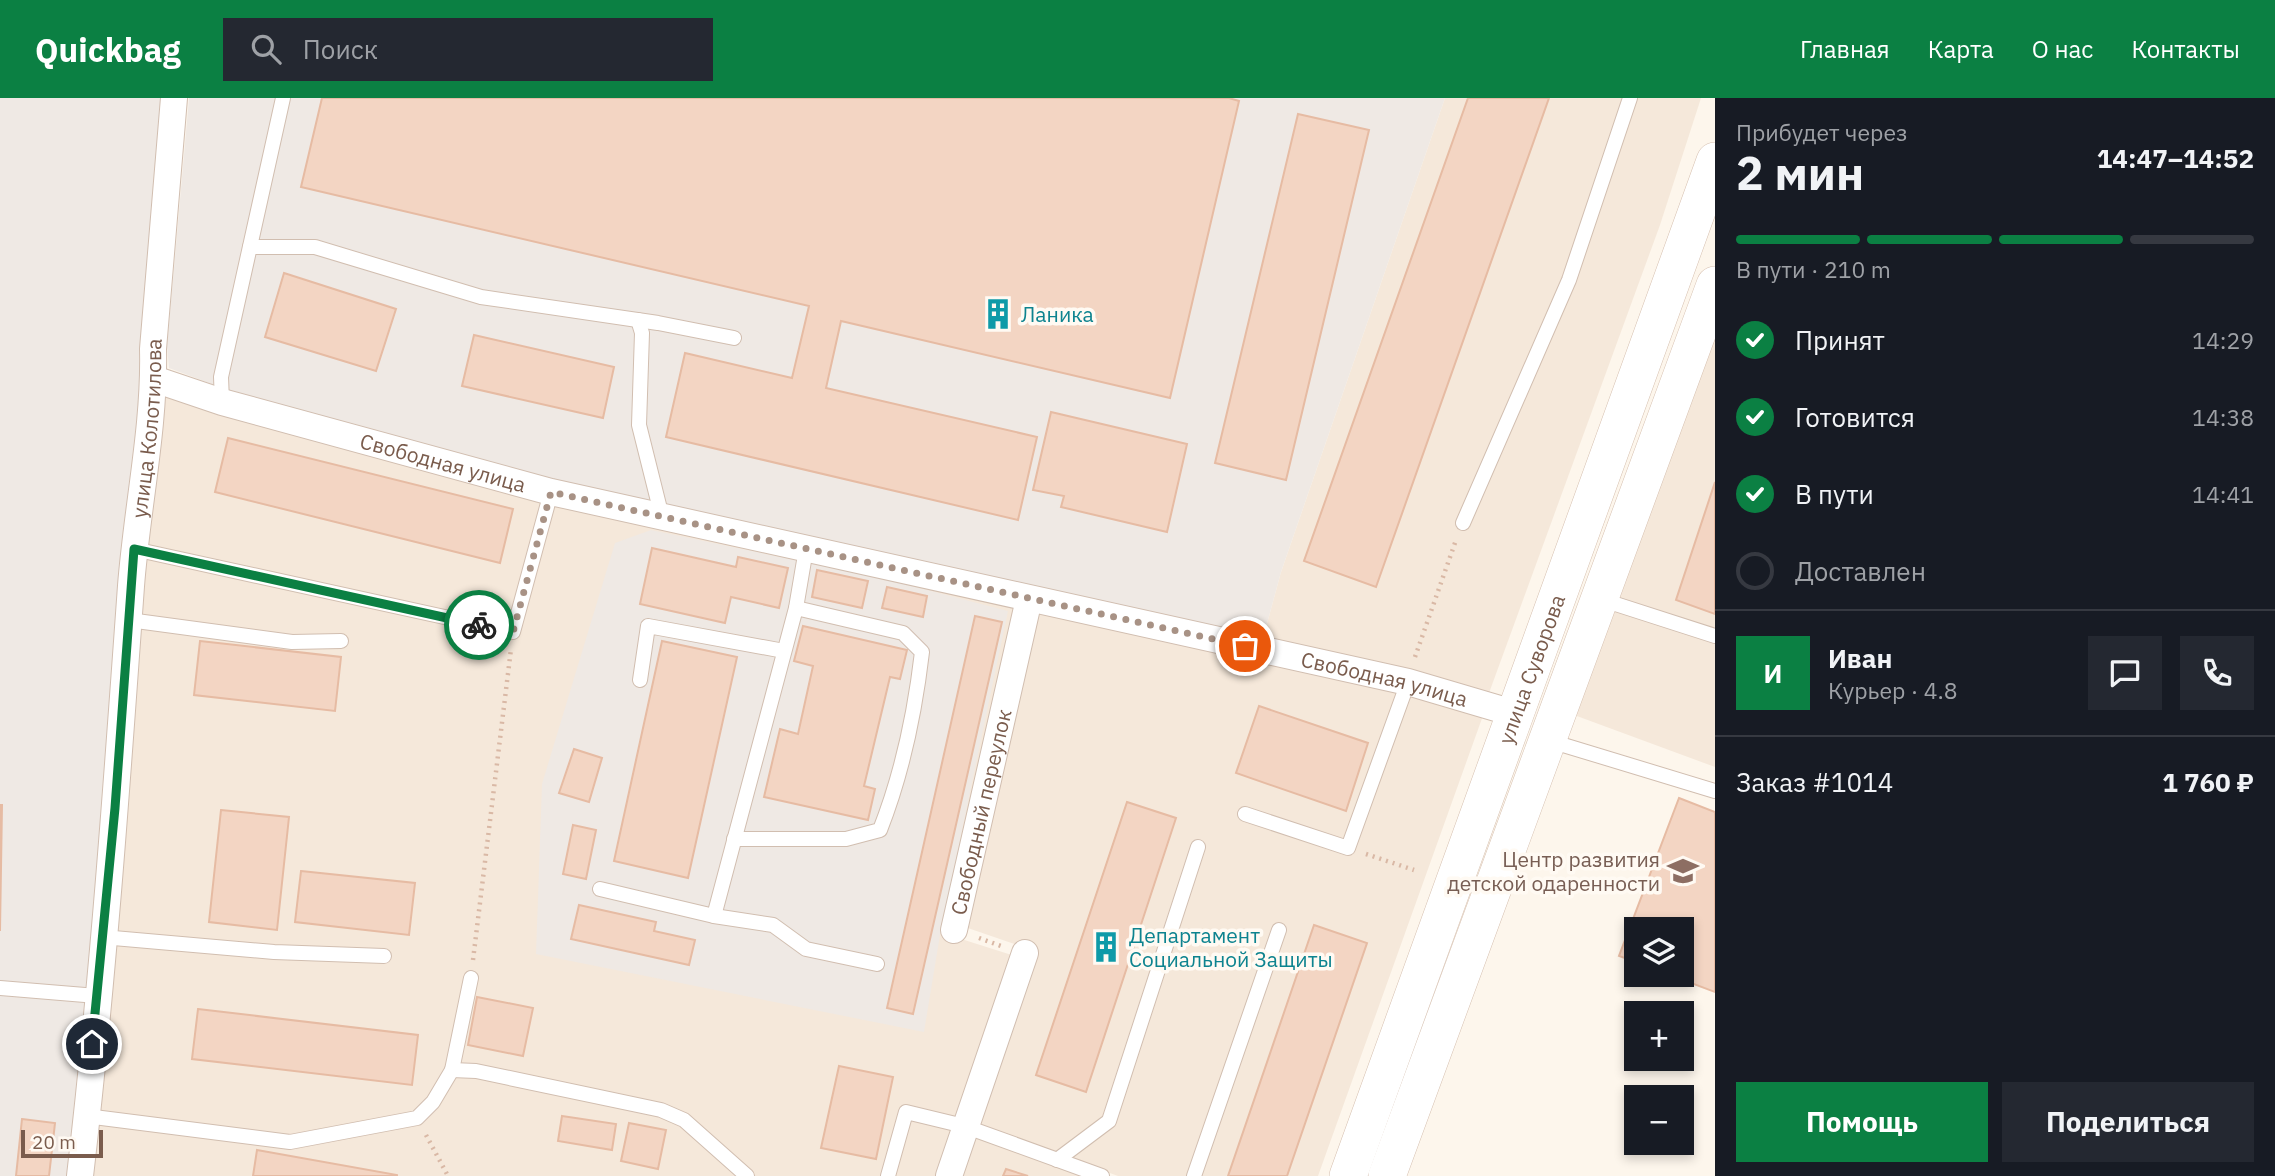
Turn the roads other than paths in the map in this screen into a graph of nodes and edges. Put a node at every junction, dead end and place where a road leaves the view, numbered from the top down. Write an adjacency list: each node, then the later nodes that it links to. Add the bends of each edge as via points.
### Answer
1 (174, 98): 9 (street, улица Колотилова)
2 (283, 98): 5 (lane)
3 (1630, 98): 13 (lane, via 1569,280)
4 (1715, 161): 25 (main road, улица Суворова)
5 (250, 247): 7 (lane, via 316,247 481,297); 10 (lane, via 221,377)
6 (1715, 285): 17 (main road, улица Суворова)
7 (638, 320): 8 (lane); 12 (lane, via 642,333 639,425)
8 (734, 338)
9 (154, 379): 10 (street, Свободная улица); 14 (street, улица Колотилова)
10 (222, 402): 11 (street, Свободная улица)
11 (551, 492): 12 (street, Свободная улица); 14 (lane, via 513,632)
12 (662, 517): 15 (street, Свободная улица)
13 (1463, 523)
14 (134, 549): 19 (street, улица Колотилова)
15 (806, 549): 16 (street, Свободная улица); 18 (lane)
16 (1029, 599): 24 (street, Свободная улица); 33 (street, Свободный переулок)
17 (1600, 599): 20 (lane); 26 (main road, улица Суворова)
18 (796, 608): 22 (lane); 29 (lane, via 903,633 922,652 894,794 880,831 846,839)
19 (129, 620): 21 (lane, via 292,642); 35 (street, улица Колотилова)
20 (1715, 636)
21 (341, 641)
22 (784, 651): 23 (lane, via 648,626); 29 (lane)
23 (640, 680)
24 (1408, 682): 25 (street, Свободная улица); 28 (lane, via 1348,848)
25 (1513, 713): 52 (main road, улица Суворова)
26 (1549, 741): 27 (lane); 53 (main road, улица Суворова)
27 (1715, 791)
28 (1245, 814)
29 (734, 839): 32 (lane)
30 (1199, 847): 45 (lane, via 1109,1121)
31 (600, 889): 32 (lane)
32 (714, 916): 38 (lane, via 773,925 806,949)
33 (954, 930)
34 (1279, 930): 51 (lane)
35 (103, 937): 37 (lane); 41 (street, улица Колотилова)
36 (1025, 953): 44 (street)
37 (384, 957)
38 (877, 964)
39 (471, 978): 42 (lane)
40 (0, 988): 41 (lane)
41 (97, 996): 43 (street, улица Колотилова)
42 (452, 1070): 43 (lane, via 433,1102 417,1118 290,1142); 47 (lane, via 476,1071 661,1110 684,1120)
43 (86, 1116): 46 (street, улица Колотилова)
44 (964, 1126): 45 (lane); 48 (lane, via 906,1112); 49 (street)
45 (1057, 1160): 50 (lane)
46 (80, 1176)
47 (747, 1176)
48 (888, 1176)
49 (949, 1176)
50 (1102, 1176)
51 (1195, 1176)
52 (1348, 1176)
53 (1387, 1176)

